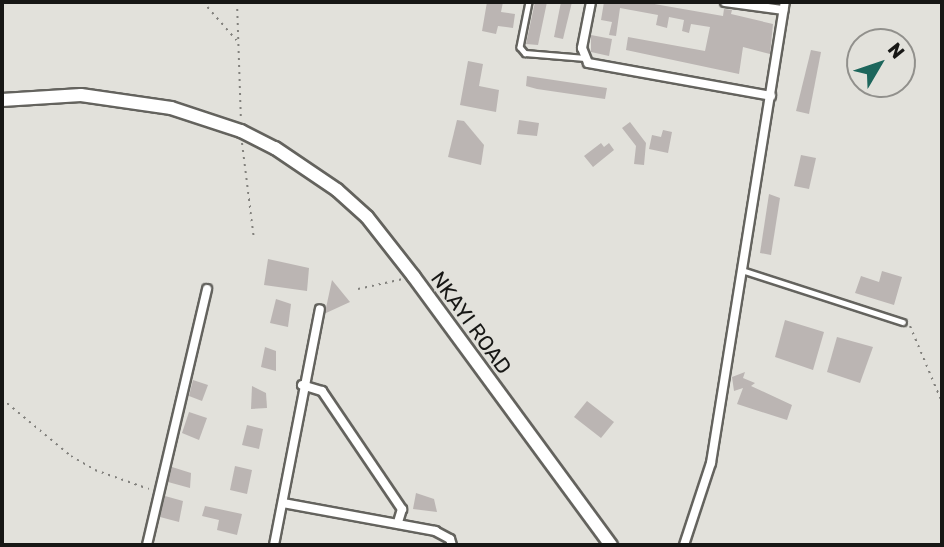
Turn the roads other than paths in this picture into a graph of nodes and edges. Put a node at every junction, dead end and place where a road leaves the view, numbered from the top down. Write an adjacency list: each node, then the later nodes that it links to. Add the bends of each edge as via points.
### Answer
1 (529, 2): 5 (lane, via 520,47 524,53)
2 (591, 2): 5 (street)
3 (725, 2): 4 (street)
4 (784, 6): 6 (street)
5 (584, 58): 6 (street, via 597,65)
6 (771, 96): 8 (street)
7 (2, 100): 18 (main road, NKAYI ROAD, via 42,95 122,99 171,108 241,131 337,190 367,217 414,277)
8 (741, 270): 11 (lane); 19 (street, via 711,463)
9 (207, 289): 15 (street)
10 (320, 309): 12 (street)
11 (903, 322)
12 (302, 385): 13 (street); 14 (street, via 322,391 402,509)
13 (283, 503): 14 (street); 16 (street)
14 (398, 522): 17 (street, via 443,534)
15 (147, 545)
16 (274, 545)
17 (452, 545)
18 (611, 545)
19 (684, 545)

